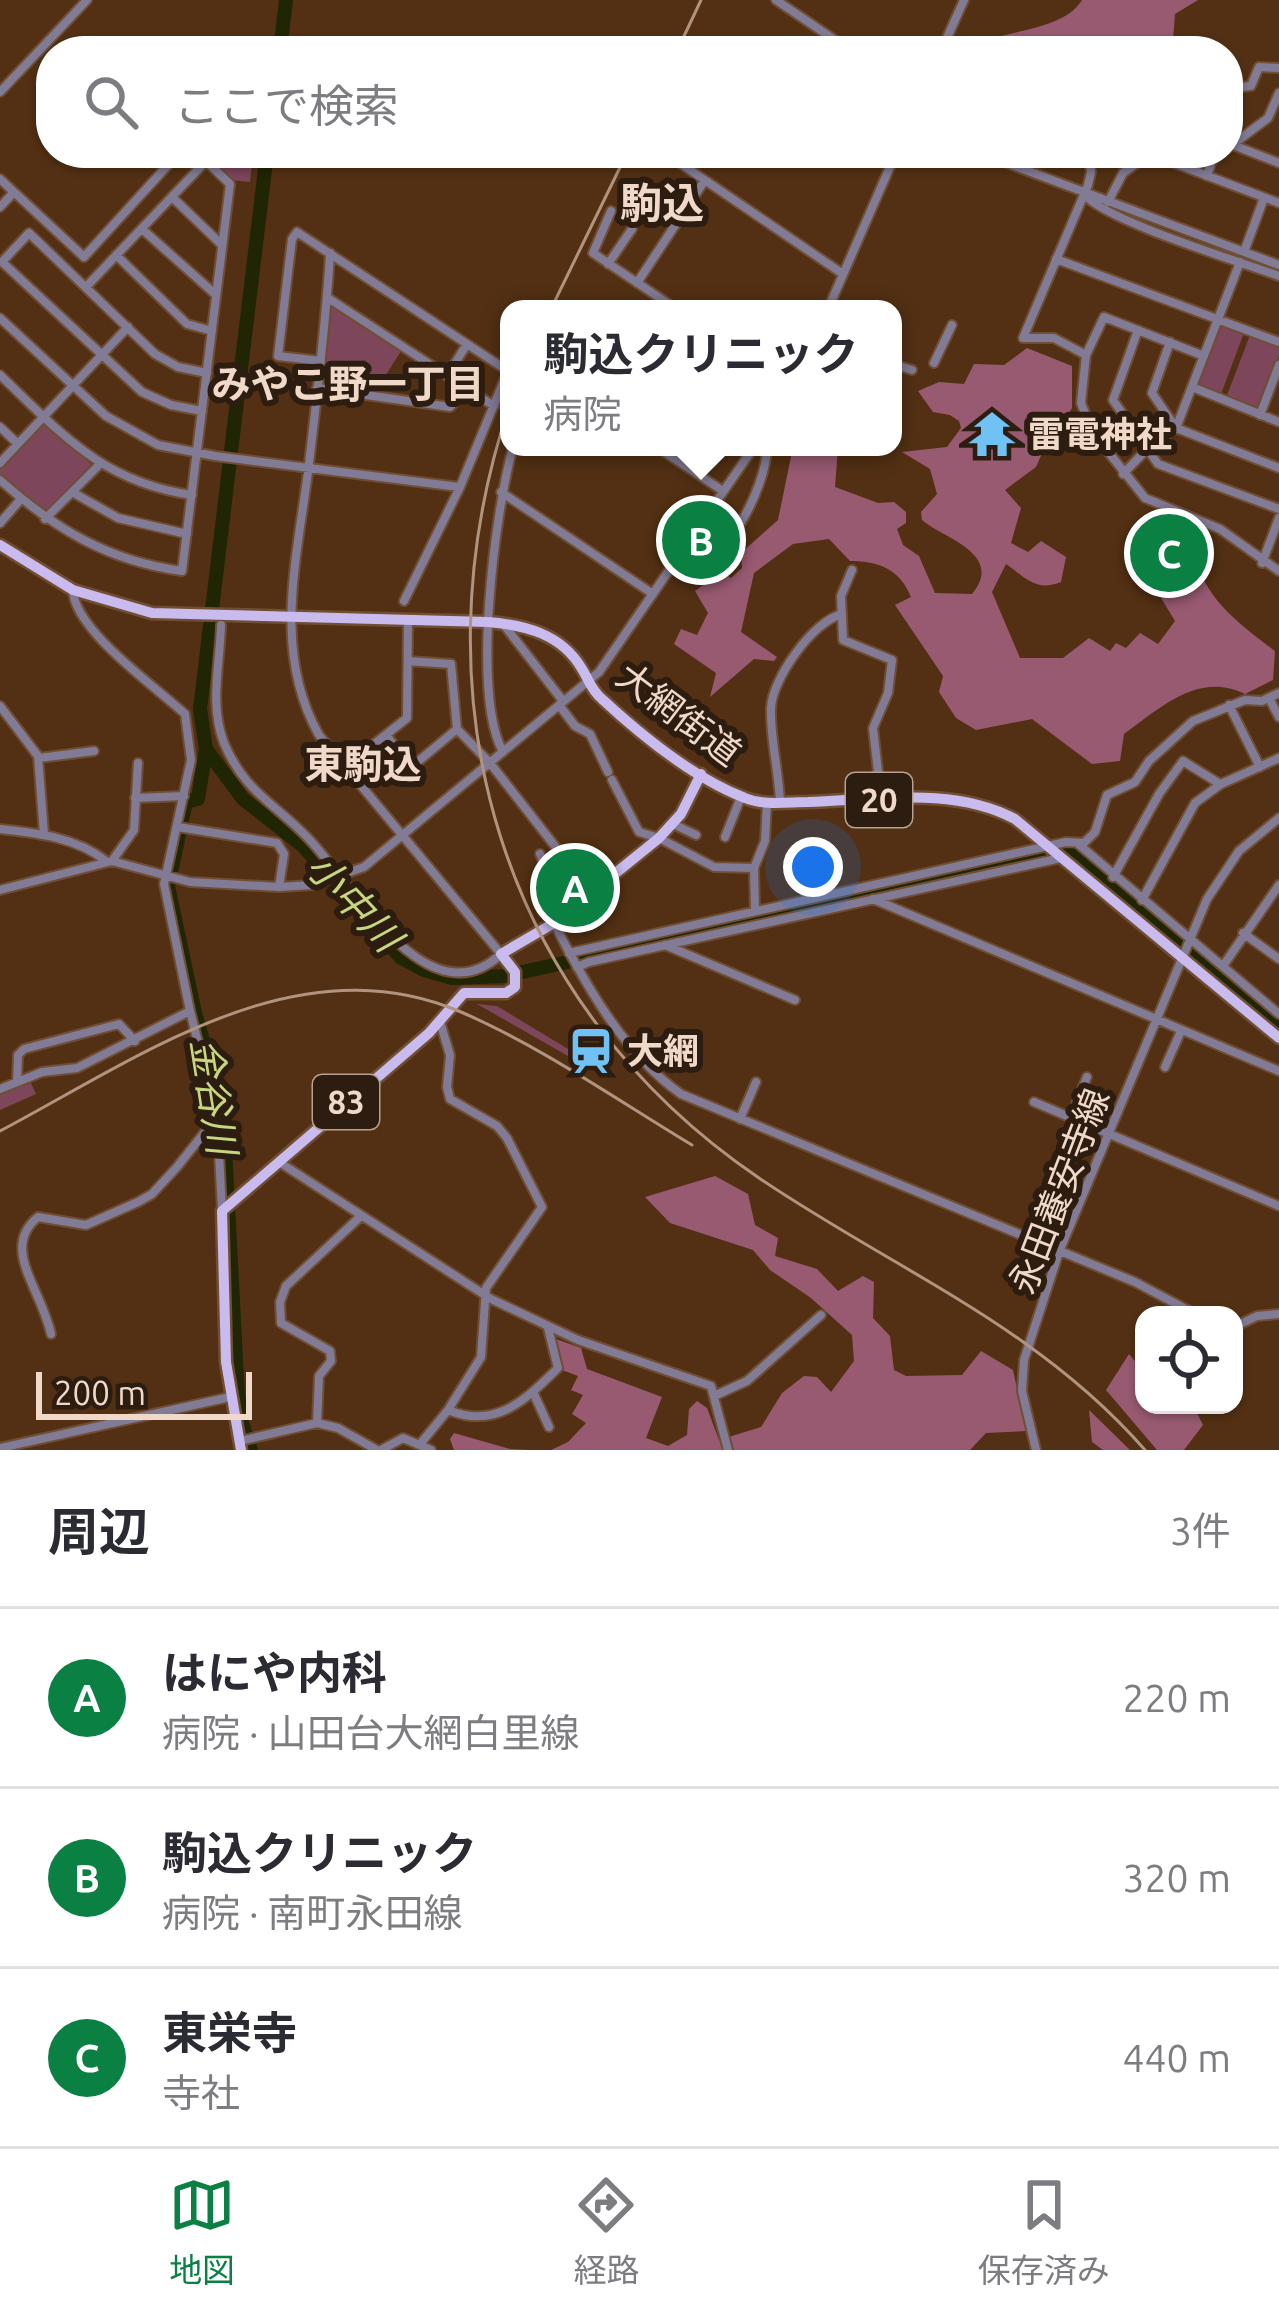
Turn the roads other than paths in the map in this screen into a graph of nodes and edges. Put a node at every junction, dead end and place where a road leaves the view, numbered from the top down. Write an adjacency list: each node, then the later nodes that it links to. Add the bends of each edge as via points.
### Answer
1 (87, 0): 4 (street)
2 (776, 0): 5 (street)
3 (964, 0): 6 (street)
4 (53, 36)
5 (829, 36)
6 (948, 36)
7 (36, 54): 10 (street)
8 (1279, 68): 9 (street, via 1258,67)
9 (1243, 87)
10 (0, 92)
11 (1279, 93): 12 (street)
12 (1268, 118): 13 (street); 14 (street)
13 (1279, 122)
14 (1243, 136)
15 (1243, 153): 16 (street)
16 (1279, 163)
17 (165, 168): 30 (street, via 84,257)
18 (199, 168): 32 (street)
19 (213, 168): 40 (street, via 230,184)
20 (687, 168): 29 (street)
21 (889, 168): 47 (street)
22 (1019, 168): 31 (street)
23 (1090, 168): 31 (street)
24 (1130, 168): 34 (street)
25 (1186, 168): 27 (street)
26 (1210, 168): 27 (street)
27 (1207, 176): 33 (street)
28 (0, 179): 30 (street)
29 (705, 180): 47 (street); 49 (street)
30 (14, 192): 36 (street)
31 (1083, 193): 34 (street); 43 (street, via 1091,204); 44 (street)
32 (172, 197): 38 (street); 40 (street)
33 (1264, 198): 35 (street); 43 (street)
34 (1108, 202): 43 (street)
35 (1279, 203)
36 (0, 206)
37 (611, 211): 45 (street, via 593,253)
38 (142, 229): 42 (street); 51 (street)
39 (632, 229): 45 (street)
40 (222, 245): 51 (street)
41 (330, 253): 52 (street); 63 (street); 67 (street, via 294,234 278,356)
42 (116, 255): 50 (street); 60 (street, via 187,324)
43 (1242, 257): 46 (street); 48 (street); 56 (street)
44 (1056, 259): 56 (street); 65 (street, via 1023,338 1046,336)
45 (608, 264): 49 (street)
46 (1279, 265)
47 (843, 274): 54 (street)
48 (1279, 276)
49 (637, 283): 53 (street)
50 (86, 287): 58 (street); 64 (street, via 29,233 2,262)
51 (216, 295): 60 (street)
52 (328, 298): 67 (street); 75 (street)
53 (662, 300)
54 (832, 300)
55 (0, 318): 76 (street)
56 (1218, 320): 62 (street); 66 (street)
57 (952, 325): 68 (street)
58 (128, 327): 64 (street); 73 (street, via 166,361)
59 (1138, 330): 61 (street); 65 (street, via 1104,317); 89 (street, via 1113,400)
60 (212, 331): 73 (street)
61 (1171, 342): 66 (street); 87 (street, via 1152,393)
62 (1279, 342)
63 (466, 344): 70 (street); 75 (street)
64 (101, 355): 76 (street); 82 (street, via 156,400)
65 (1086, 355): 99 (street, via 1083,413)
66 (1204, 356): 78 (street)
67 (321, 361): 77 (street)
68 (934, 363)
69 (1279, 365): 83 (street)
70 (500, 366)
71 (902, 367): 72 (street)
72 (912, 370)
73 (207, 373): 82 (street)
74 (0, 374): 84 (street)
75 (447, 376): 79 (street)
76 (74, 386): 84 (street); 90 (street, via 138,437)
77 (317, 388): 79 (street, via 451,407); 97 (street)
78 (1192, 388): 83 (street); 87 (street)
79 (468, 389): 81 (street)
80 (500, 391): 81 (street)
81 (494, 406): 101 (street)
82 (202, 411): 90 (street)
83 (1260, 415): 85 (street)
84 (44, 416): 88 (street); 96 (street)
85 (1279, 422)
86 (0, 428): 88 (street)
87 (1176, 428): 89 (street); 98 (street)
88 (18, 444): 95 (street)
89 (1147, 449): 99 (street); 107 (street, via 1158,464)
90 (198, 453): 97 (street); 105 (street)
91 (511, 456): 104 (street)
92 (670, 456): 102 (street)
93 (748, 456): 102 (street)
94 (766, 456): 113 (street, via 764,478 738,526 703,563)
95 (0, 464)
96 (99, 464): 103 (street); 105 (street, via 151,488)
97 (308, 466): 101 (street); 120 (street)
98 (1279, 468)
99 (1123, 474): 112 (street, via 1156,505 1220,529)
100 (0, 480): 106 (street)
101 (460, 487): 118 (street)
102 (723, 491): 113 (street)
103 (72, 492): 108 (street); 110 (street, via 135,524)
104 (501, 492): 117 (street); 123 (street)
105 (192, 495): 110 (street)
106 (21, 499): 108 (street); 109 (street)
107 (1279, 513): 112 (street)
108 (45, 519): 110 (street, via 103,552 182,572)
109 (0, 523)
110 (187, 533)
111 (0, 545): 116 (main road, 大網街道 / 20)
112 (1262, 563): 115 (street)
113 (673, 566): 117 (street)
114 (852, 570): 119 (street)
115 (1279, 571)
116 (73, 590): 122 (main road, 大網街道 / 20, via 152,614); 144 (street, via 94,634 185,714 191,748)
117 (653, 594): 126 (street)
118 (404, 601)
119 (842, 614): 147 (street, via 843,640 892,660 873,728); 148 (street, via 808,635 775,689)
120 (289, 617): 121 (main road, 大網街道 / 20); 122 (main road, 大網街道 / 20); 141 (street, via 304,708)
121 (408, 620): 123 (main road, 大網街道 / 20); 125 (street)
122 (220, 621): 166 (street, via 216,719 236,771 308,837)
123 (488, 622): 124 (main road, 大網街道 / 20); 135 (street)
124 (503, 623): 126 (main road, 大網街道 / 20, via 555,641); 128 (street)
125 (409, 661): 132 (street, via 451,664); 133 (street, via 407,718)
126 (588, 682): 128 (street); 142 (main road, 大網街道 / 20)
127 (1275, 696): 129 (street); 131 (street)
128 (561, 703): 135 (street); 157 (street, via 590,734 636,830)
129 (1228, 705): 140 (street); 158 (street, via 1192,721 1135,782 1107,796 1092,838)
130 (0, 706): 136 (street)
131 (1279, 717)
132 (457, 729): 133 (street, via 415,764); 139 (street)
133 (386, 735): 141 (street)
134 (94, 751): 136 (street)
135 (503, 752): 139 (street)
136 (39, 758): 153 (street)
137 (1279, 758): 140 (street)
138 (138, 763): 146 (street)
139 (490, 763): 155 (street); 170 (street)
140 (1260, 767): 143 (street)
141 (344, 768): 155 (street)
142 (701, 774): 145 (main road, 大網街道 / 20); 150 (main road)
143 (1221, 784): 165 (street, via 1183,761); 172 (street, via 1196,803)
144 (184, 796): 146 (street); 151 (street)
145 (741, 796): 148 (main road, 大網街道 / 20); 156 (street)
146 (135, 798): 162 (street, via 134,830)
147 (881, 800): 148 (main road, 大網街道 / 20); 159 (main road, 大網街道 / 20, via 982,804)
148 (774, 802): 163 (street)
149 (1279, 818): 177 (street, 永田養安寺線, via 1224,870)
150 (674, 824): 154 (street); 157 (main road)
151 (183, 828): 164 (street); 168 (street, via 277,843 284,854)
152 (0, 829): 153 (street)
153 (44, 834): 162 (street)
154 (696, 835)
155 (402, 836): 166 (street); 180 (street)
156 (724, 837)
157 (659, 838): 163 (street, via 714,867); 170 (main road)
158 (1077, 843): 159 (street); 165 (street)
159 (1051, 848): 161 (main road, 大網街道 / 20); 173 (street)
160 (540, 854): 174 (street)
161 (1062, 858): 171 (street); 181 (main road, 大網街道 / 20)
162 (110, 862): 164 (street); 169 (street)
163 (754, 868): 173 (street)
164 (166, 877): 168 (street); 186 (street)
165 (1113, 877): 172 (street)
166 (336, 879): 168 (street); 180 (street, via 421,961 472,973)
167 (1279, 885): 176 (street)
168 (279, 887)
169 (0, 890)
170 (590, 891): 174 (main road)
171 (872, 899): 178 (street); 188 (street)
172 (1142, 900): 177 (street)
173 (755, 911): 179 (street)
174 (565, 913): 175 (main road)
175 (554, 923): 179 (street); 180 (main road)
176 (1243, 932): 182 (street); 183 (street)
177 (1189, 940): 181 (street, 永田養安寺線); 183 (street)
178 (665, 945): 184 (street); 185 (street)
179 (569, 953): 184 (street)
180 (501, 954): 189 (main road, 83, via 515,987 464,993)
181 (1183, 958): 188 (street, 永田養安寺線); 191 (main road, 大網街道 / 20)
182 (1279, 959)
183 (1223, 966): 187 (street)
184 (577, 968): 202 (street, via 670,1085)
185 (795, 1000)
186 (190, 1011): 192 (street); 200 (street)
187 (1279, 1013)
188 (1158, 1020): 190 (street); 203 (street, 永田養安寺線)
189 (440, 1022): 204 (main road, 83); 209 (street, via 450,1099 507,1138 542,1208)
190 (1181, 1031): 193 (street); 194 (street)
191 (1279, 1038)
192 (135, 1041): 196 (street, via 77,1068); 196 (street, via 118,1024 24,1049)
193 (1165, 1066)
194 (1279, 1071)
195 (1087, 1077): 201 (street)
196 (17, 1081): 198 (street)
197 (756, 1082): 202 (street)
198 (0, 1089)
199 (1034, 1102): 201 (street)
200 (217, 1117): 206 (street); 215 (street, via 152,1194 86,1225 38,1216 16,1233 14,1254)
201 (1071, 1117): 203 (street)
202 (740, 1119): 208 (street)
203 (1109, 1133): 205 (street); 208 (street, 永田養安寺線)
204 (278, 1161): 206 (main road, 83); 207 (street)
205 (1279, 1206)
206 (222, 1211): 218 (main road)
207 (361, 1216): 209 (street); 220 (street, via 286,1286 280,1302 284,1325 330,1352)
208 (1059, 1252): 210 (street); 228 (street, 永田養安寺線, via 1021,1376)
209 (483, 1294): 214 (street); 219 (street, via 481,1357)
210 (1181, 1306)
211 (1279, 1314): 213 (street)
212 (821, 1315): 217 (street, via 747,1381)
213 (1243, 1323)
214 (548, 1328): 216 (street, via 560,1365); 217 (street, via 704,1382)
215 (51, 1334)
216 (533, 1392): 219 (street, via 478,1419); 221 (street)
217 (714, 1396): 227 (street)
218 (230, 1397): 223 (main road); 224 (street)
219 (448, 1410): 222 (street)
220 (317, 1423): 223 (street); 225 (street)
221 (549, 1427)
222 (421, 1443): 225 (street, via 403,1438); 226 (street)
223 (240, 1446)
224 (0, 1448)
225 (379, 1450)
226 (431, 1450)
227 (728, 1450)
228 (1036, 1450)

